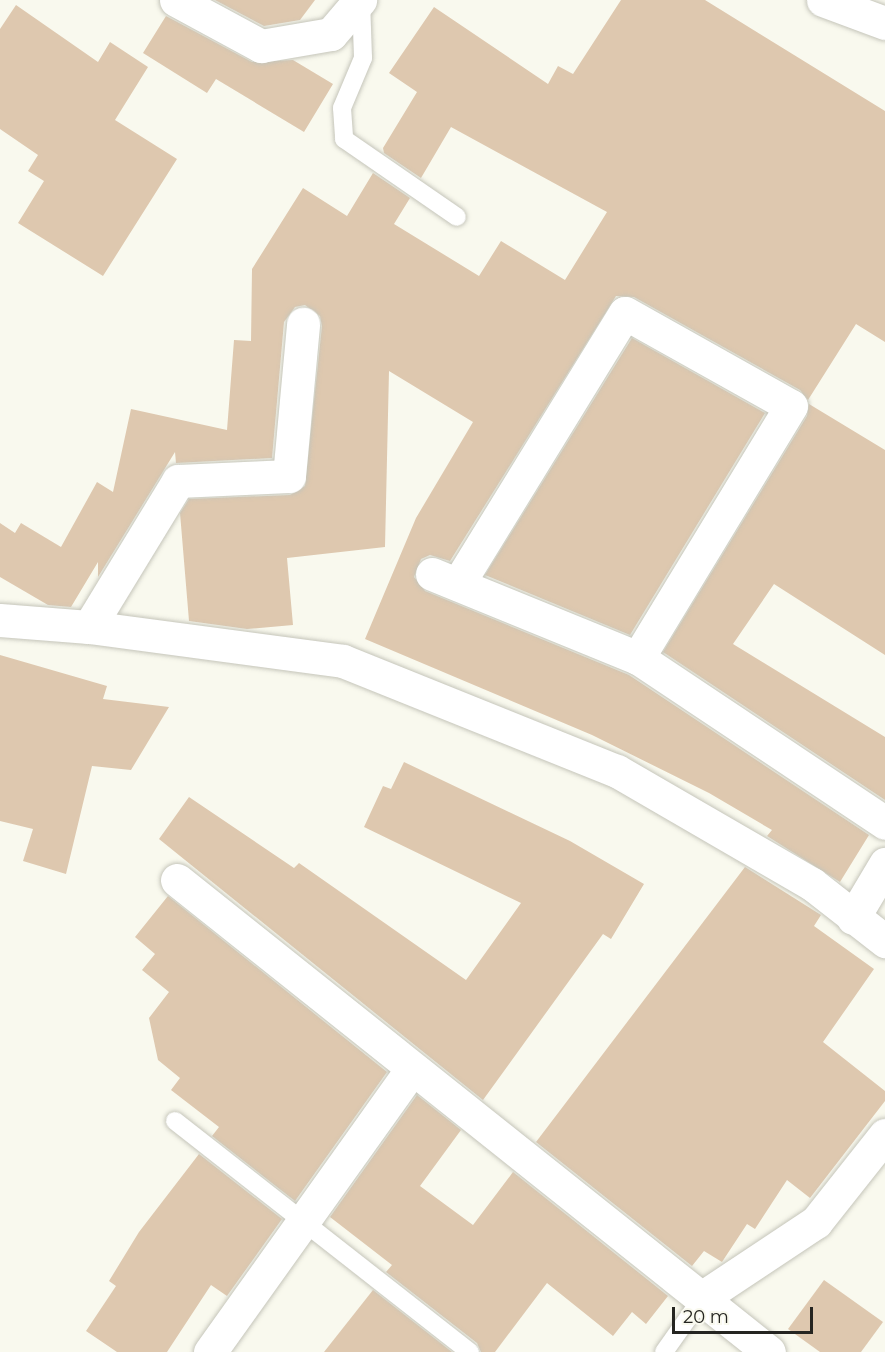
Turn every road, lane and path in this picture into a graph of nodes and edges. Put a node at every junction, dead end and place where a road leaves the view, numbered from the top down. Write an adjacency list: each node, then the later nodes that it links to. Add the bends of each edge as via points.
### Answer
1 (176, 0): 2 (street, via 261,46 332,34)
2 (361, 0): 5 (lane, via 363,58 342,108 344,139)
3 (823, 0): 4 (street)
4 (885, 23)
5 (457, 217)
6 (303, 324): 8 (street, via 289,476 178,481)
7 (0, 620): 8 (street)
8 (89, 627): 13 (street, via 343,661 617,771 812,884)
9 (638, 658): 9 (street, via 445,579 625,313 791,406); 10 (street)
10 (885, 823)
11 (885, 864): 13 (street)
12 (177, 880): 15 (street)
13 (854, 918): 14 (street)
14 (885, 941)
15 (412, 1069): 18 (street); 19 (street)
16 (175, 1121): 18 (lane)
17 (885, 1135): 19 (street, via 816,1222)
18 (303, 1221): 20 (street); 21 (lane)
19 (703, 1297): 22 (lane); 23 (street)
20 (210, 1352)
21 (470, 1352)
22 (664, 1352)
23 (769, 1352)

